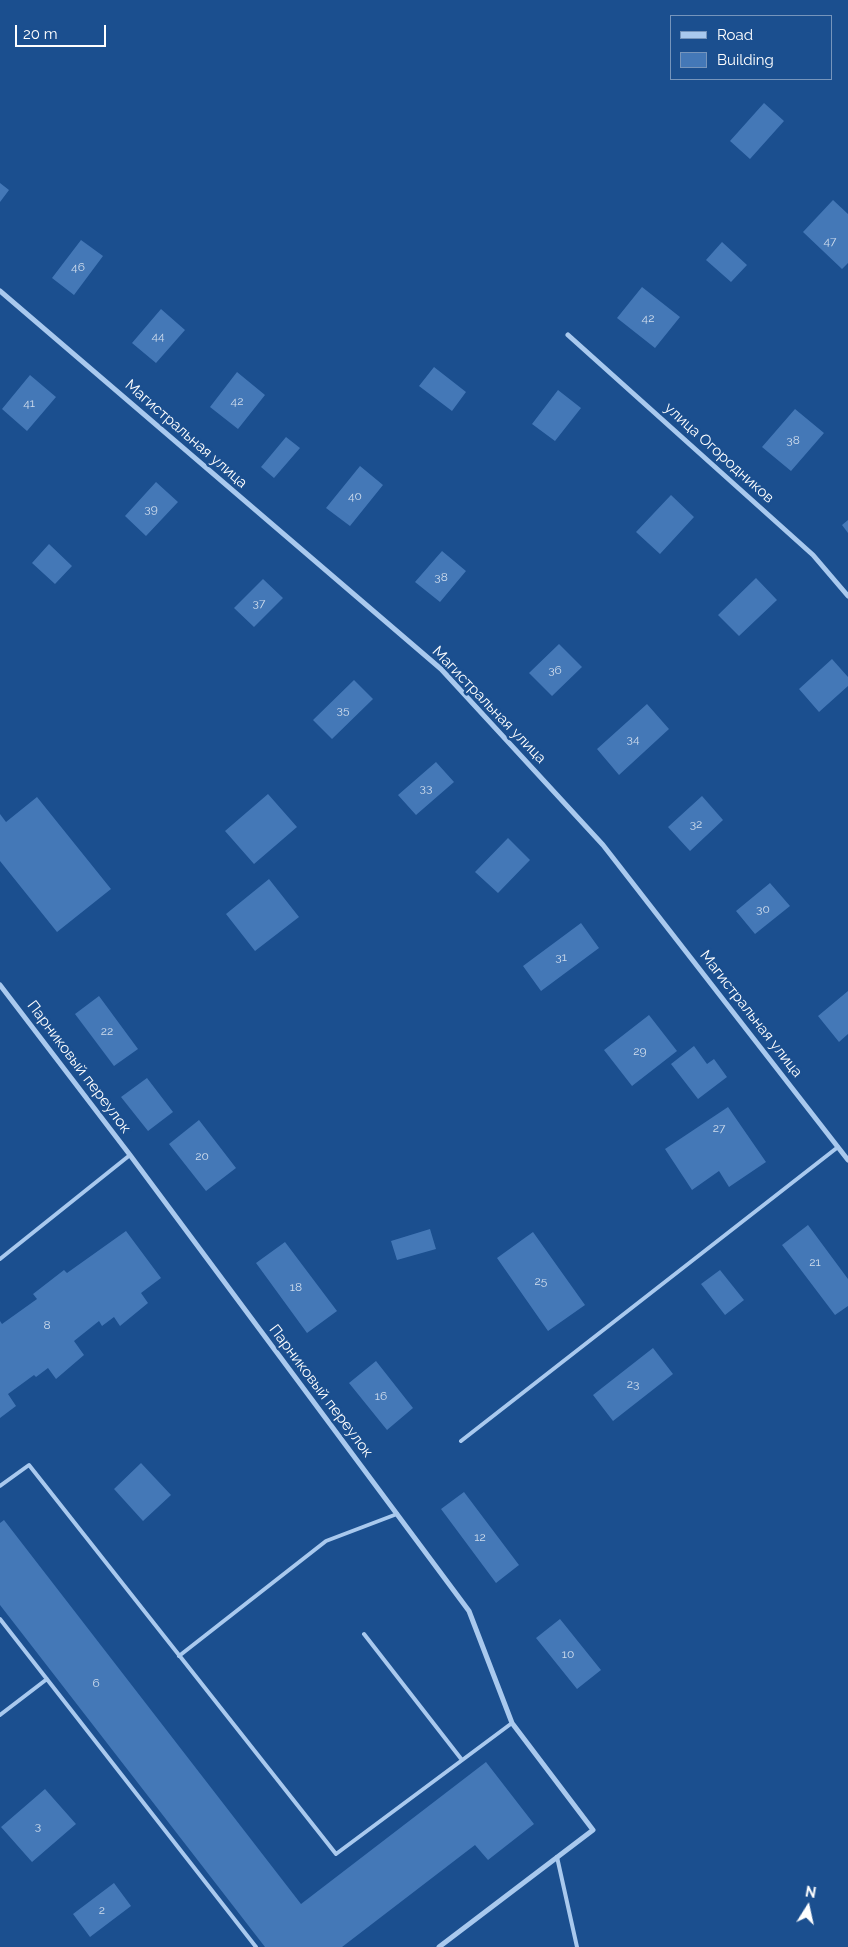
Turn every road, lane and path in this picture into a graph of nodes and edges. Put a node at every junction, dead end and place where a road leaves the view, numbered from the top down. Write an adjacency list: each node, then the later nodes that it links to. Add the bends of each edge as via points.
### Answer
1 (0, 292): 5 (street, Магистральная улица, via 441,669 603,845)
2 (568, 335): 3 (street, улица Огородников, via 813,555)
3 (848, 596)
4 (0, 984): 6 (street, Парниковый переулок)
5 (838, 1147): 7 (street, Магистральная улица); 9 (lane)
6 (130, 1155): 8 (lane); 11 (street, Парниковый переулок)
7 (848, 1160)
8 (0, 1259)
9 (461, 1441)
10 (0, 1486): 14 (lane, via 29,1465)
11 (397, 1514): 14 (lane, via 326,1541); 17 (street, Парниковый переулок, via 469,1611)
12 (0, 1619): 15 (lane)
13 (364, 1634): 18 (lane)
14 (179, 1656): 18 (lane, via 336,1854)
15 (47, 1679): 16 (lane); 20 (lane)
16 (0, 1715)
17 (512, 1723): 18 (lane); 19 (street, Парниковый переулок, via 593,1830)
18 (462, 1760)
19 (557, 1858): 21 (street); 22 (lane)
20 (256, 1947)
21 (439, 1947)
22 (577, 1947)

